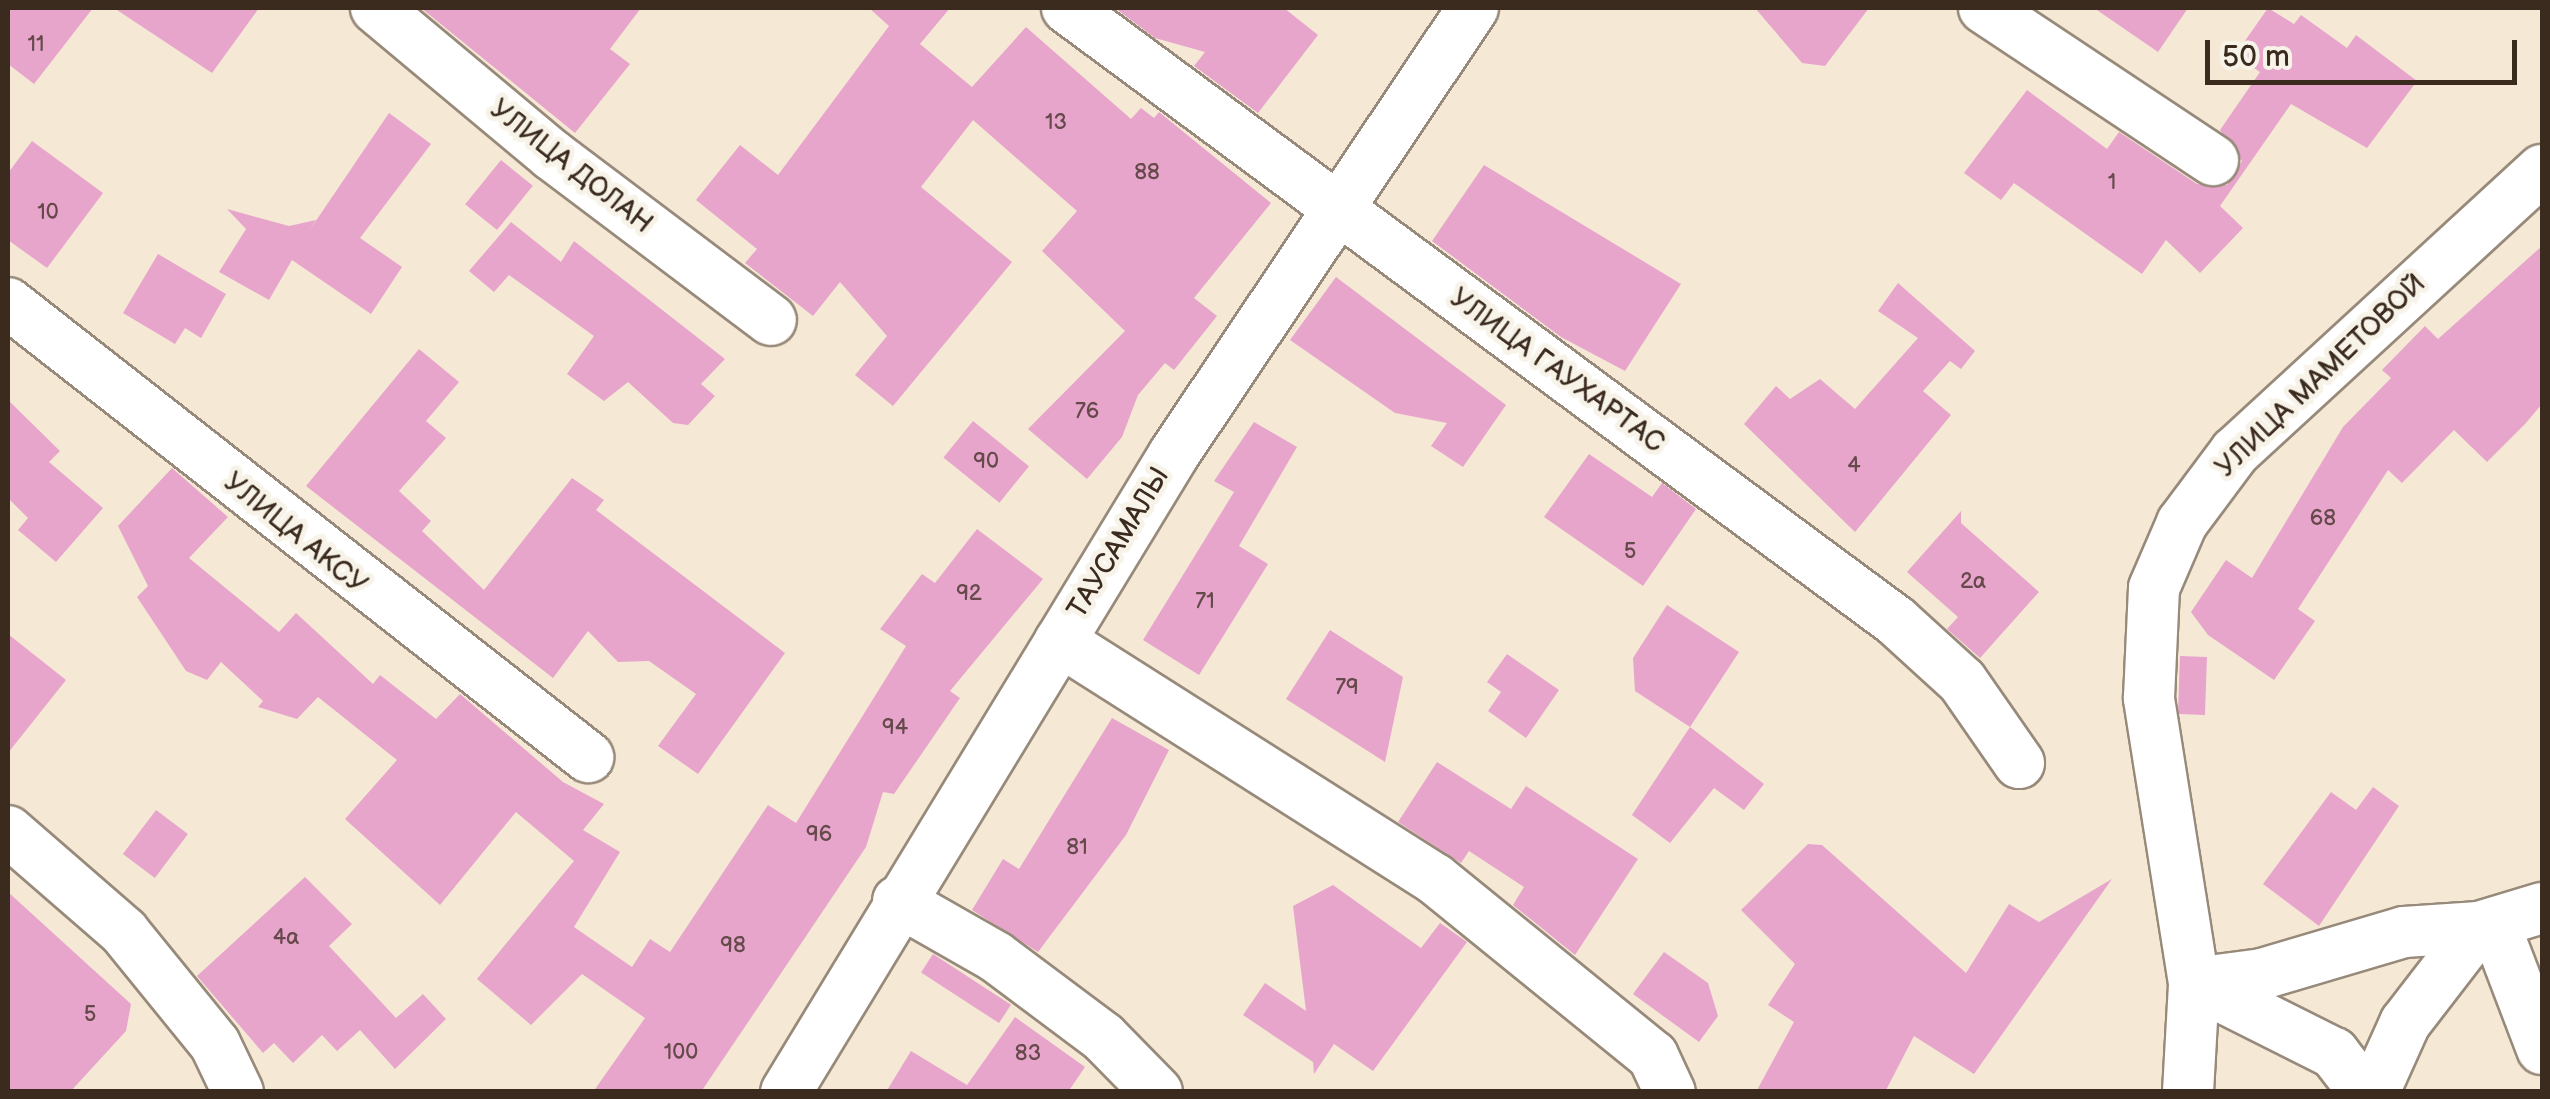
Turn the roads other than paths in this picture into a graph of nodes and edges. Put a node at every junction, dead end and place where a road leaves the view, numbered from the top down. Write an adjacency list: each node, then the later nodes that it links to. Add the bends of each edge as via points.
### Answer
1 (376, 8): 9 (street, УЛИЦА ДОЛАН, via 552,156)
2 (1067, 8): 7 (street, УЛИЦА ГАУХАРТАС)
3 (1472, 8): 7 (street, ТАУСАМАЛЫ)
4 (1984, 8): 5 (street)
5 (2214, 160)
6 (2542, 170): 17 (street, УЛИЦА МАМЕТОВОЙ, via 2235,452 2182,523 2154,588 2149,698)
7 (1332, 212): 10 (street, ТАУСАМАЛЫ); 12 (street, УЛИЦА ГАУХАРТАС, via 1896,621 1962,681)
8 (8, 303): 11 (street, УЛИЦА АКСУ)
9 (771, 320)
10 (1060, 641): 14 (street, ТАУСАМАЛЫ); 22 (street, via 1435,879 1653,1056)
11 (588, 757)
12 (2018, 763)
13 (8, 831): 19 (street, via 124,932 215,1044)
14 (898, 901): 20 (street, ТАУСАМАЛЫ); 21 (street, via 996,957 1103,1037)
15 (2542, 908): 16 (street)
16 (2487, 925): 17 (street, via 2404,932 2262,974); 18 (street); 25 (street, via 2405,1023)
17 (2194, 984): 23 (street, УЛИЦА МАМЕТОВОЙ); 24 (street, via 2334,1053)
18 (2542, 1049)
19 (238, 1092)
20 (786, 1092)
21 (1158, 1092)
22 (1670, 1092)
23 (2188, 1092)
24 (2364, 1092)
25 (2374, 1092)

